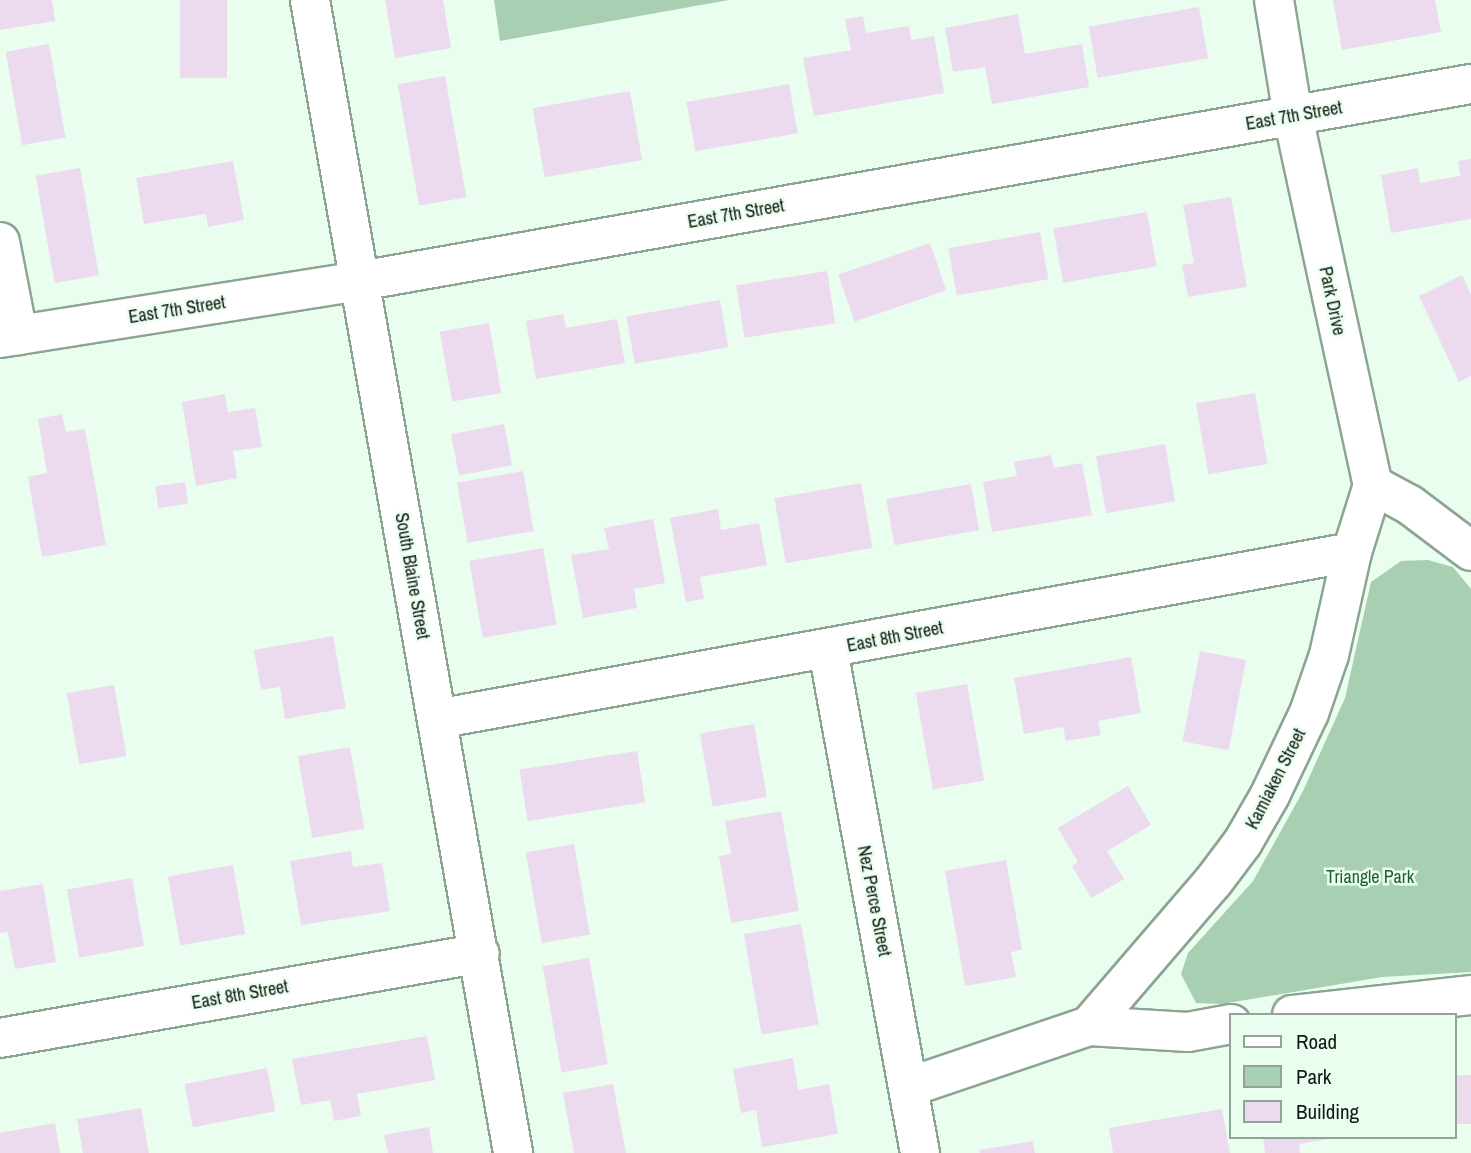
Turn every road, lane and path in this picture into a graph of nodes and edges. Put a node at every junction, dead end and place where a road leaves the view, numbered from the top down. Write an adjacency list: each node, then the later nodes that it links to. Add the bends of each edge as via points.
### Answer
1 (310, 0): 6 (street, South Blaine Street)
2 (1274, 0): 4 (street, Park Drive)
3 (1471, 84): 4 (street, East 7th Street)
4 (1293, 116): 6 (street, East 7th Street); 8 (street, Park Drive)
5 (0, 242): 7 (street)
6 (360, 281): 7 (street, East 7th Street); 12 (street, South Blaine Street)
7 (9, 337)
8 (1373, 485): 9 (street, via 1419,511); 10 (street, Kamiaken Street)
9 (1471, 551)
10 (1352, 552): 11 (street, East 8th Street); 17 (street, Kamiaken Street, via 1329,655 1309,713 1270,795 1213,882)
11 (828, 650): 12 (street, East 8th Street); 19 (street, Nez Perce Street)
12 (437, 719): 13 (street, South Blaine Street)
13 (480, 953): 18 (street, East 8th Street); 20 (street, South Blaine Street)
14 (1471, 995): 15 (street)
15 (1310, 1013)
16 (1230, 1024): 17 (street, via 1188,1032)
17 (1089, 1026): 19 (street)
18 (0, 1038)
19 (909, 1087): 21 (street, Nez Perce Street)
20 (513, 1153)
21 (920, 1153)

